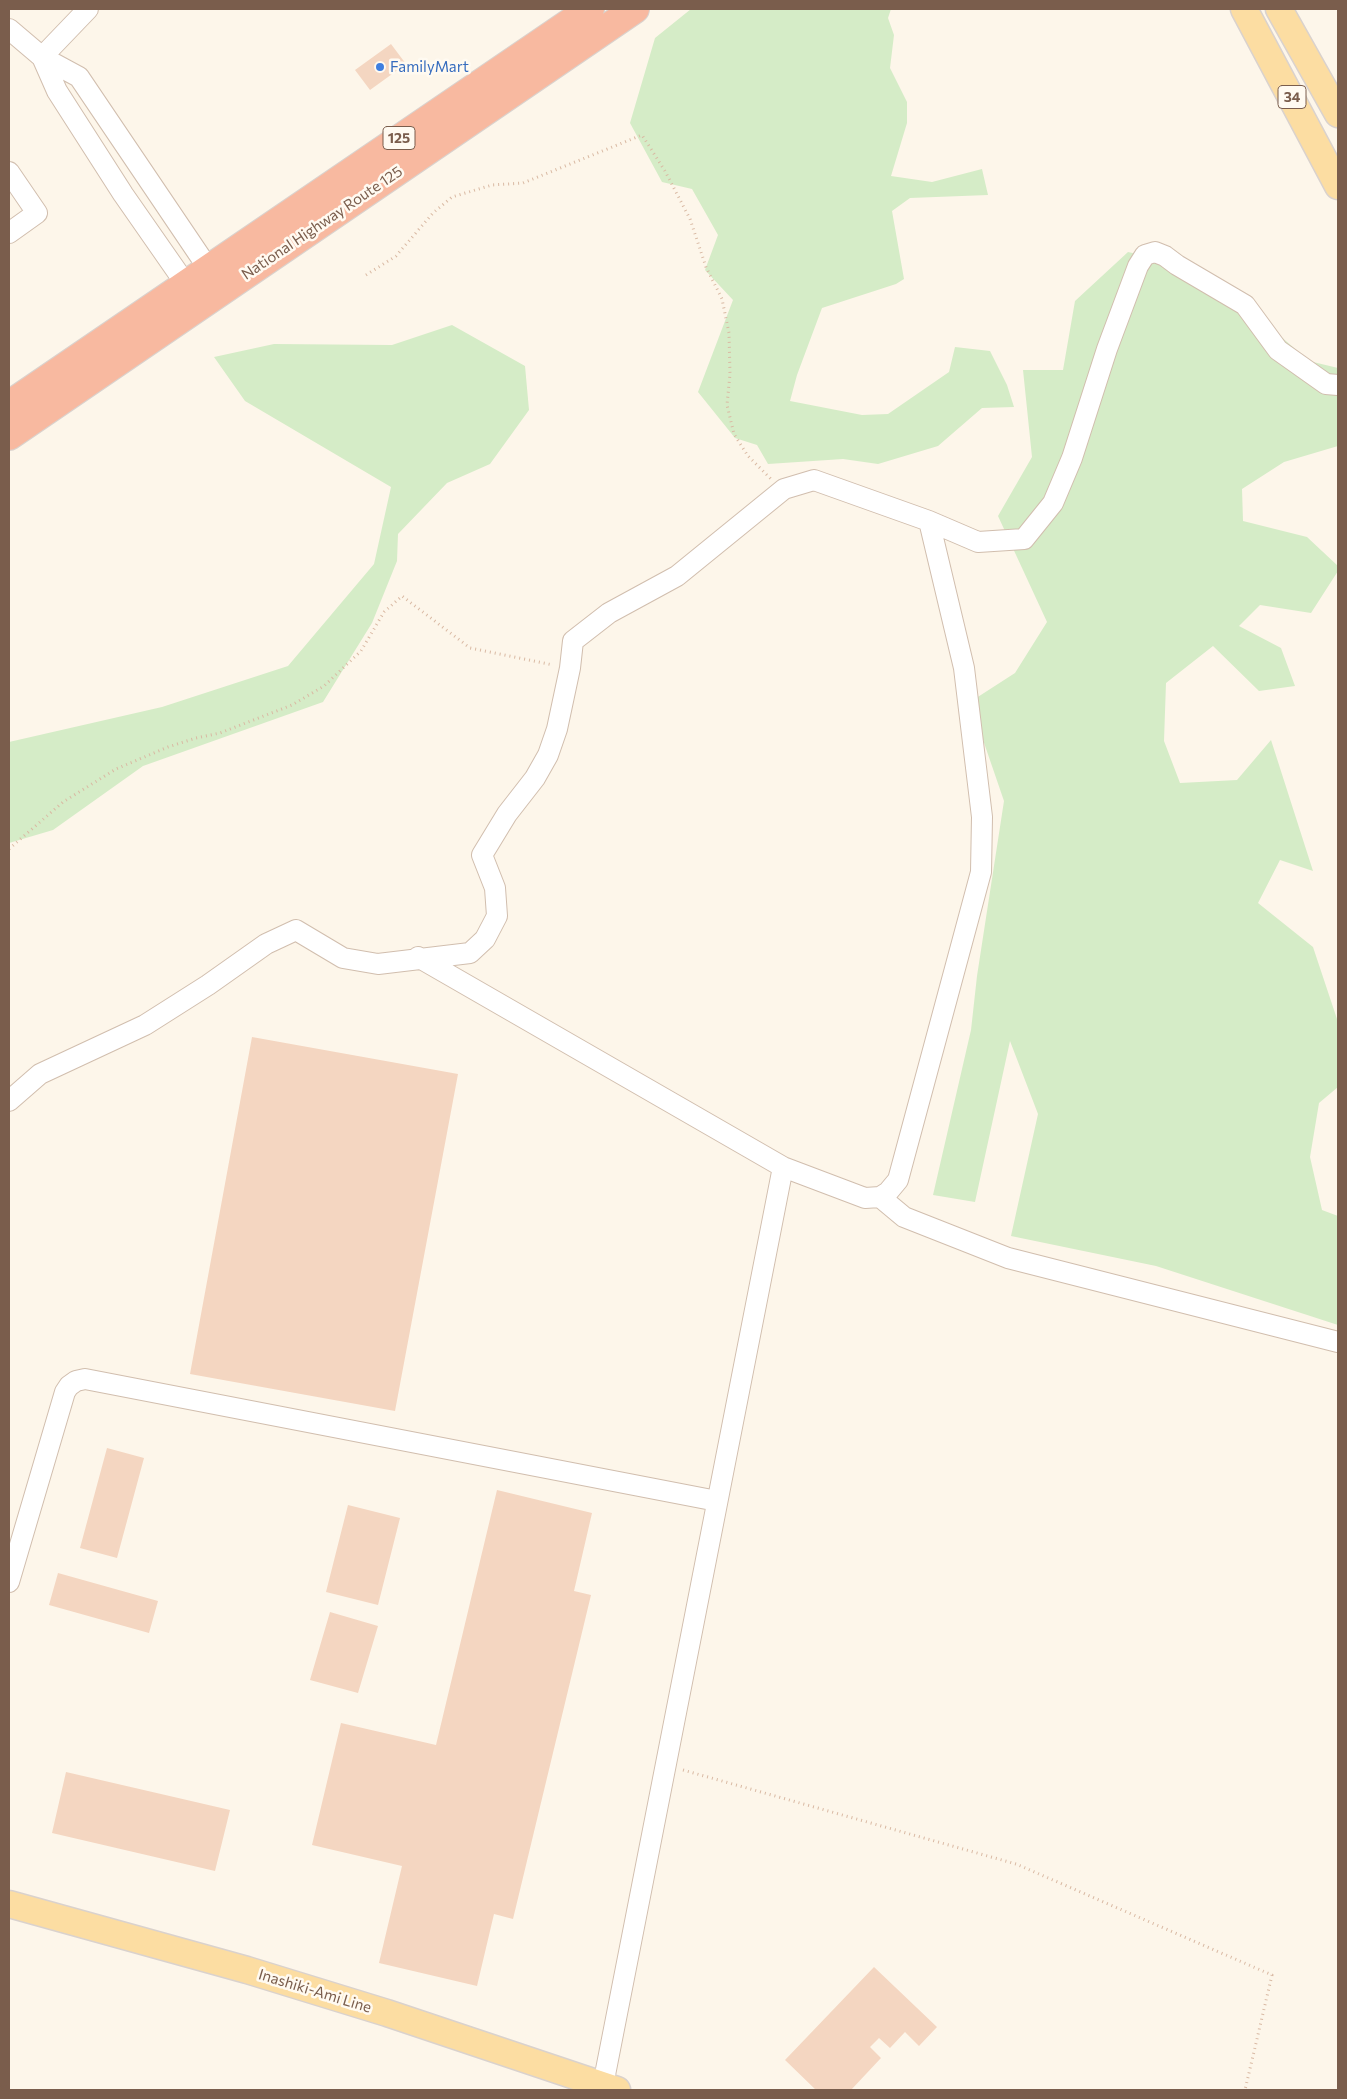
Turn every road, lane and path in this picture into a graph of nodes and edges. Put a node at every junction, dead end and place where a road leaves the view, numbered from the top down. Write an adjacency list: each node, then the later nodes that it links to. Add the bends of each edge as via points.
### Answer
1 (88, 9): 7 (street)
2 (590, 9): 12 (highway, National Highway Route 125 / 125)
3 (635, 9): 15 (highway, National Highway Route 125 / 125)
4 (1244, 9): 10 (main road, 34)
5 (1279, 9): 8 (main road, 34)
6 (9, 29): 7 (street)
7 (42, 58): 12 (street, via 79,77); 14 (street, via 57,91)
8 (1338, 114)
9 (9, 172): 11 (street, via 37,213)
10 (1338, 186)
11 (9, 233)
12 (208, 268): 14 (highway, National Highway Route 125 / 125); 15 (street)
13 (366, 275): 19 (path, via 396,256 433,213 452,197 492,185 523,183 642,135 690,219 706,267 722,300 730,333 726,405 734,434 748,456)
14 (185, 283): 15 (street); 17 (highway, National Highway Route 125 / 125)
15 (210, 300): 18 (highway, National Highway Route 125 / 125)
16 (1338, 386): 20 (street, via 1326,384 1278,350 1245,305 1165,256 1155,252 1145,255 1138,266 1072,458 1053,503 1024,539 978,542)
17 (9, 405)
18 (9, 436)
19 (782, 490): 20 (street, via 814,480); 21 (street, via 677,576 609,613 573,641)
20 (929, 521): 26 (street, via 964,668 982,817 981,872 898,1180)
21 (570, 668): 22 (path, via 470,648 402,596 384,612 361,651 324,686 292,705 220,734 168,747 116,769 63,802); 23 (street, via 548,755 482,855 495,888 497,916 485,939 470,953)
22 (9, 849)
23 (418, 957): 24 (street, via 378,964 343,958 296,930 266,944 145,1025 40,1074); 25 (street)
24 (9, 1101)
25 (783, 1166): 26 (street, via 865,1198); 28 (street)
26 (880, 1197): 27 (street, via 904,1217 1008,1258)
27 (1338, 1342)
28 (718, 1500): 29 (street, via 85,1379 76,1381 65,1392); 30 (street)
29 (9, 1582)
30 (666, 1765): 32 (street); 33 (path, via 1016,1864 1272,1975)
31 (9, 1904): 32 (main road, Inashiki-Ami Line, via 340,1998)
32 (610, 2088)
33 (1245, 2090)

